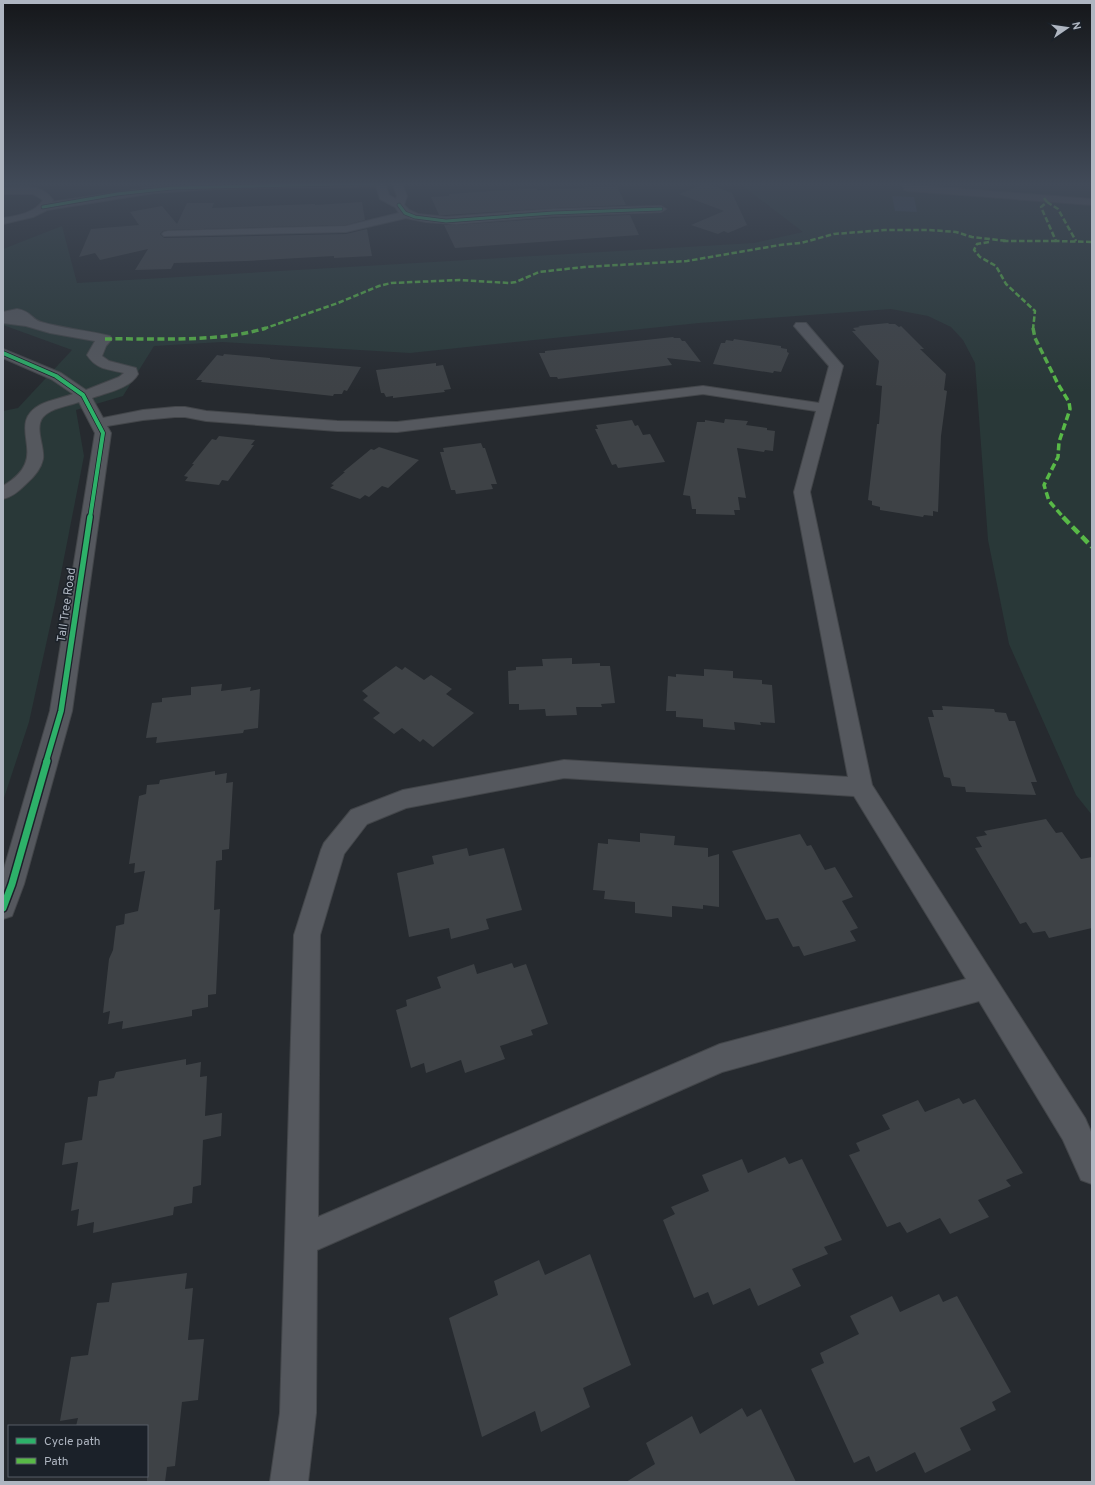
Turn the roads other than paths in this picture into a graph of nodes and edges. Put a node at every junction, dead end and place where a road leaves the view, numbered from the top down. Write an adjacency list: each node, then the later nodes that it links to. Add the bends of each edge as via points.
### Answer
1 (32, 323): 4 (street, via 50,329 105,339 94,355 96,359 101,363 131,371 129,377 124,380)
2 (801, 326): 5 (street, via 836,366)
3 (3, 353): 4 (street, via 56,376)
4 (83, 394): 6 (street); 7 (street, via 45,408 36,415 31,431 35,459 24,476)
5 (825, 408): 6 (street, via 703,390 397,427 337,426 206,416 155,418); 8 (street, via 802,492)
6 (100, 428): 9 (street, Tall Tree Road, via 61,711)
7 (3, 494)
8 (861, 787): 10 (street); 12 (street, via 564,769 403,799 359,817 333,850 307,935)
9 (3, 908)
10 (986, 987): 11 (street, via 1074,1129); 12 (street, via 720,1058)
11 (1092, 1169)
12 (301, 1241): 13 (street, via 298,1413)
13 (289, 1482)

